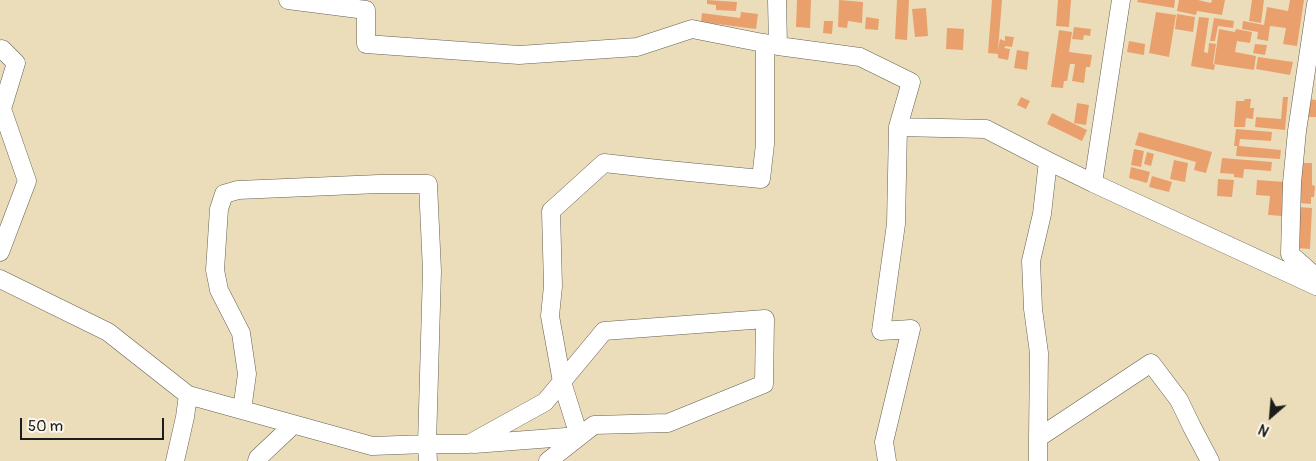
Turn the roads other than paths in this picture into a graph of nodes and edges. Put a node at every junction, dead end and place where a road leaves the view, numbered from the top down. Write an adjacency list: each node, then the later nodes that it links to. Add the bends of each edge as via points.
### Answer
1 (288, 0): 5 (street, via 366,10 366,44 519,55 637,47 692,29)
2 (777, 0): 5 (street)
3 (1122, 0): 9 (street)
4 (1316, 4): 11 (street, via 1297,130 1290,254)
5 (772, 44): 7 (street, via 860,57 910,82); 14 (street, via 761,179 604,163 552,211 550,316)
6 (2, 48): 10 (street, via 16,63 2,108 27,182)
7 (898, 128): 8 (street, via 986,129); 25 (street, via 896,224 881,331 911,329 884,442)
8 (1048, 160): 9 (street); 19 (street, via 1042,214 1031,261 1039,353)
9 (1093, 183): 13 (street)
10 (0, 252)
11 (1316, 277)
12 (0, 279): 15 (street, via 108,332)
13 (1316, 286)
14 (562, 382): 18 (street); 18 (street, via 604,331 765,319 764,384 668,424 594,425); 20 (street, via 544,402)
15 (188, 395): 16 (street); 22 (street)
16 (242, 410): 17 (street); 21 (street, via 247,374 241,332 219,290 215,270 219,208 224,194 238,190 428,184 432,271)
17 (293, 425): 21 (street, via 372,446); 23 (street)
18 (579, 436): 20 (street); 24 (street)
19 (1038, 438): 26 (street); 27 (street, via 1151,363 1179,400)
20 (468, 444): 21 (street)
21 (428, 452)
22 (175, 461)
23 (258, 461)
24 (548, 461)
25 (887, 461)
26 (1038, 461)
27 (1210, 461)

